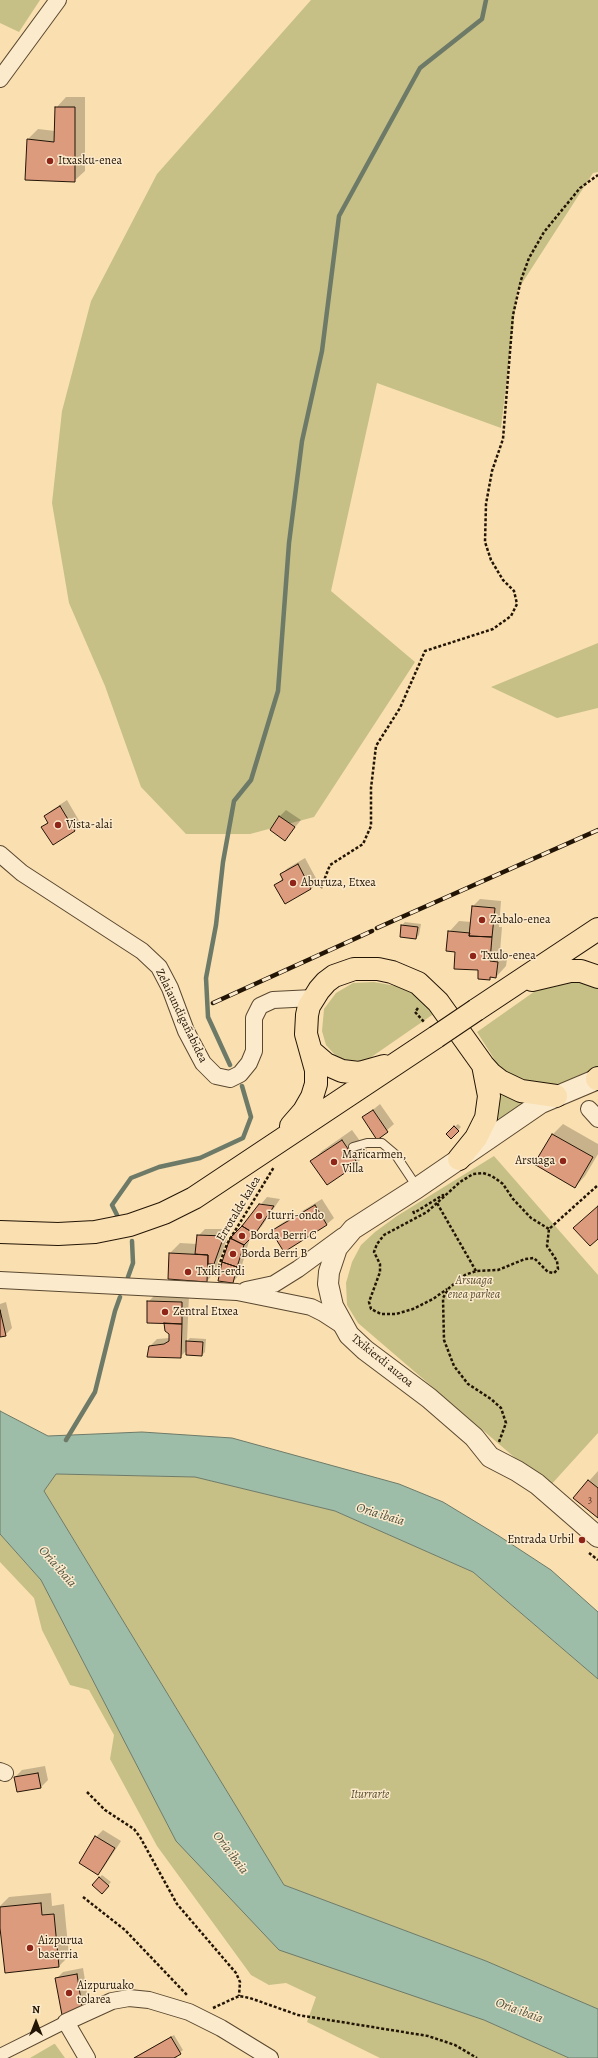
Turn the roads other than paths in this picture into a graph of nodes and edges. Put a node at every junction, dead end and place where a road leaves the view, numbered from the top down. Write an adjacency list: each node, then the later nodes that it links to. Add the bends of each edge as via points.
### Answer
1 (58, 0): 2 (street)
2 (0, 79)
3 (1, 857): 7 (street, Zelaiaundigañabidea, via 142,951 159,967 186,1031 203,1063 216,1076 230,1079 240,1074 250,1063 254,1051 254,1018 260,1006 273,1000)
4 (598, 929): 6 (highway)
5 (598, 976): 6 (highway, via 570,971)
6 (512, 986): 9 (highway, bridge)
7 (313, 998): 8 (highway, via 306,1024 308,1043); 10 (highway, via 334,976 354,969 378,969 405,977 418,983 438,1002)
8 (312, 1052): 9 (highway, via 326,1064 342,1071 368,1071); 13 (highway, via 316,1070 316,1084 312,1097)
9 (399, 1062): 13 (highway)
10 (483, 1066): 12 (highway, via 510,1087 532,1094); 15 (highway, via 489,1096 486,1118 476,1138)
11 (598, 1079): 12 (street, Txikierdi auzoa)
12 (556, 1096): 15 (street, Txikierdi auzoa, via 540,1103)
13 (282, 1139): 18 (highway, via 194,1198 148,1220 113,1229 82,1233)
14 (353, 1147): 16 (lane, via 382,1143 394,1154)
15 (458, 1159): 16 (street, Txikierdi auzoa)
16 (417, 1188): 17 (street, Txikierdi auzoa)
17 (353, 1229): 20 (street, via 274,1284); 21 (street, Txikierdi auzoa, via 337,1248 329,1272 330,1295)
18 (0, 1232)
19 (0, 1280): 20 (street)
20 (237, 1292): 21 (street, via 311,1307)
21 (343, 1326): 22 (street, Txikierdi auzoa, via 349,1336 365,1350 430,1398 474,1437 490,1457 537,1484)
22 (598, 1537)
23 (66, 2022): 24 (street); 25 (street); 26 (street, via 112,2001 129,1998 149,2000 196,2016)
24 (0, 2055)
25 (87, 2058)
26 (270, 2058)

